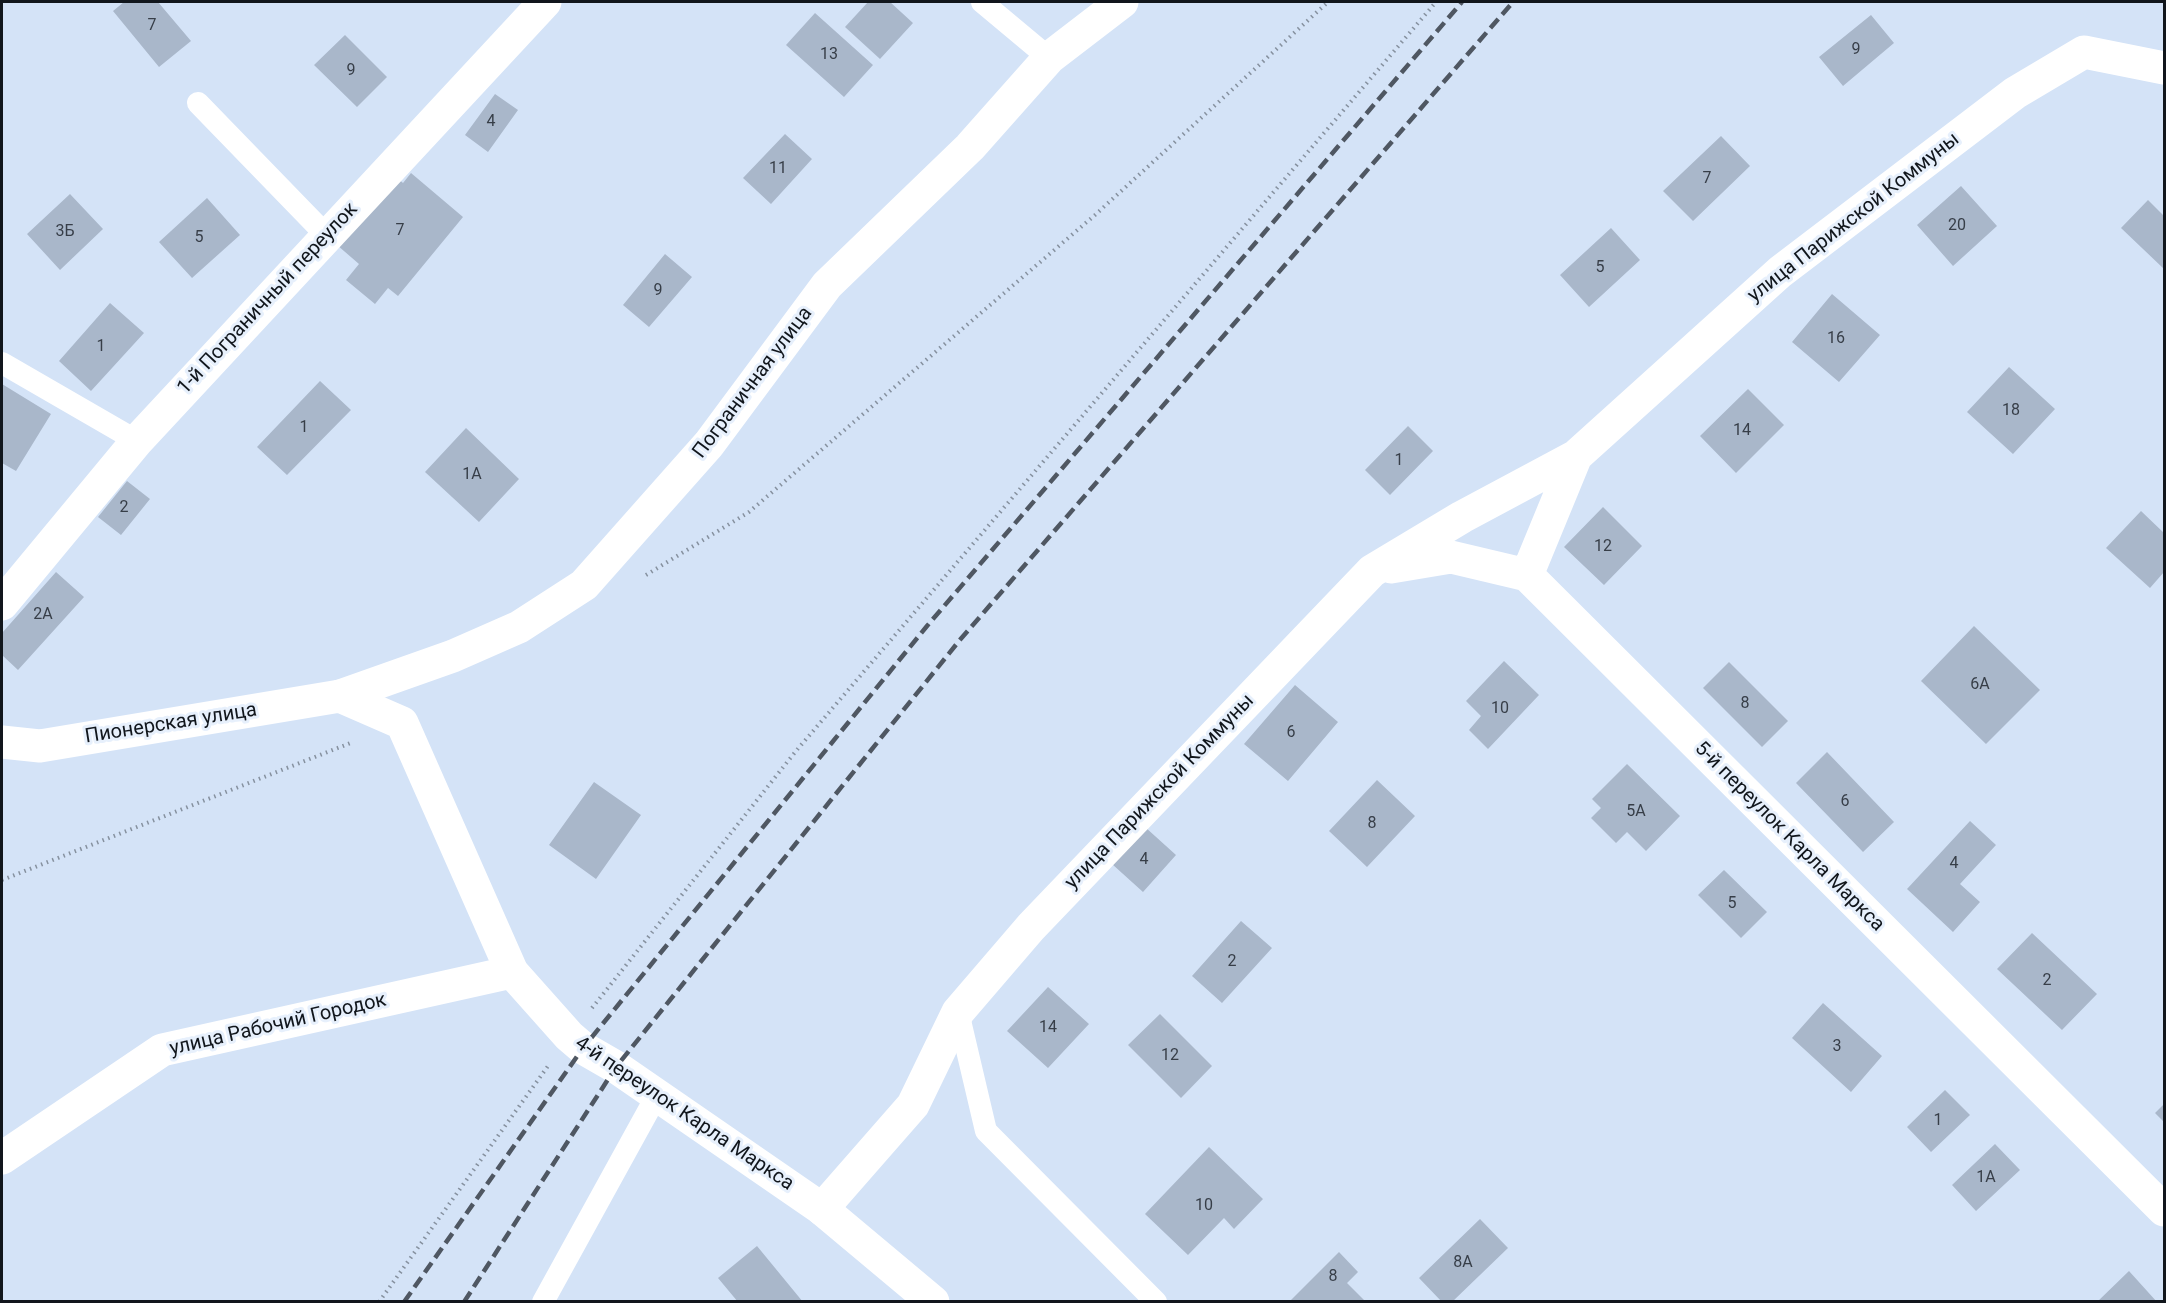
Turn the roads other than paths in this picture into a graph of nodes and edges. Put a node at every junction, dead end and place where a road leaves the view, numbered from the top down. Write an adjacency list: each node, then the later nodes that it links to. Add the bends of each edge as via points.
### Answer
1 (545, 2): 7 (street, 1-й Пограничный переулок)
2 (982, 2): 4 (lane)
3 (1122, 2): 4 (street, Пограничная улица)
4 (1049, 58): 14 (street, Пограничная улица, via 970,147 827,285 709,444 584,585 519,627 453,656)
5 (2164, 68): 10 (street, улица Парижской Коммуны, via 2084,52 2015,93 1780,272)
6 (198, 103): 7 (lane)
7 (327, 236): 9 (street, 1-й Пограничный переулок)
8 (2, 363): 9 (lane)
9 (137, 441): 13 (street, 1-й Пограничный переулок)
10 (1576, 456): 11 (street, улица Парижской Коммуны, via 1462,516); 12 (street, улица Парижской Коммуны)
11 (1372, 571): 12 (street, via 1451,557); 17 (street, улица Парижской Коммуны, via 1031,927)
12 (1527, 575): 21 (street, 5-й переулок Карла Маркса)
13 (2, 604)
14 (340, 696): 15 (street, Пионерская улица, via 40,746); 16 (street, 4-й переулок Карла Маркса, via 402,723)
15 (2, 742)
16 (512, 972): 18 (street, 4-й переулок Карла Маркса, via 583,1048); 19 (street, улица Рабочий Городок, via 162,1050)
17 (958, 1012): 20 (street, улица Парижской Коммуны, via 913,1105); 24 (lane, via 986,1131)
18 (657, 1095): 20 (street, 4-й переулок Карла Маркса); 22 (lane)
19 (2, 1158)
20 (822, 1209): 23 (street, 4-й переулок Карла Маркса)
21 (2164, 1210)
22 (543, 1302)
23 (933, 1302)
24 (1156, 1302)

